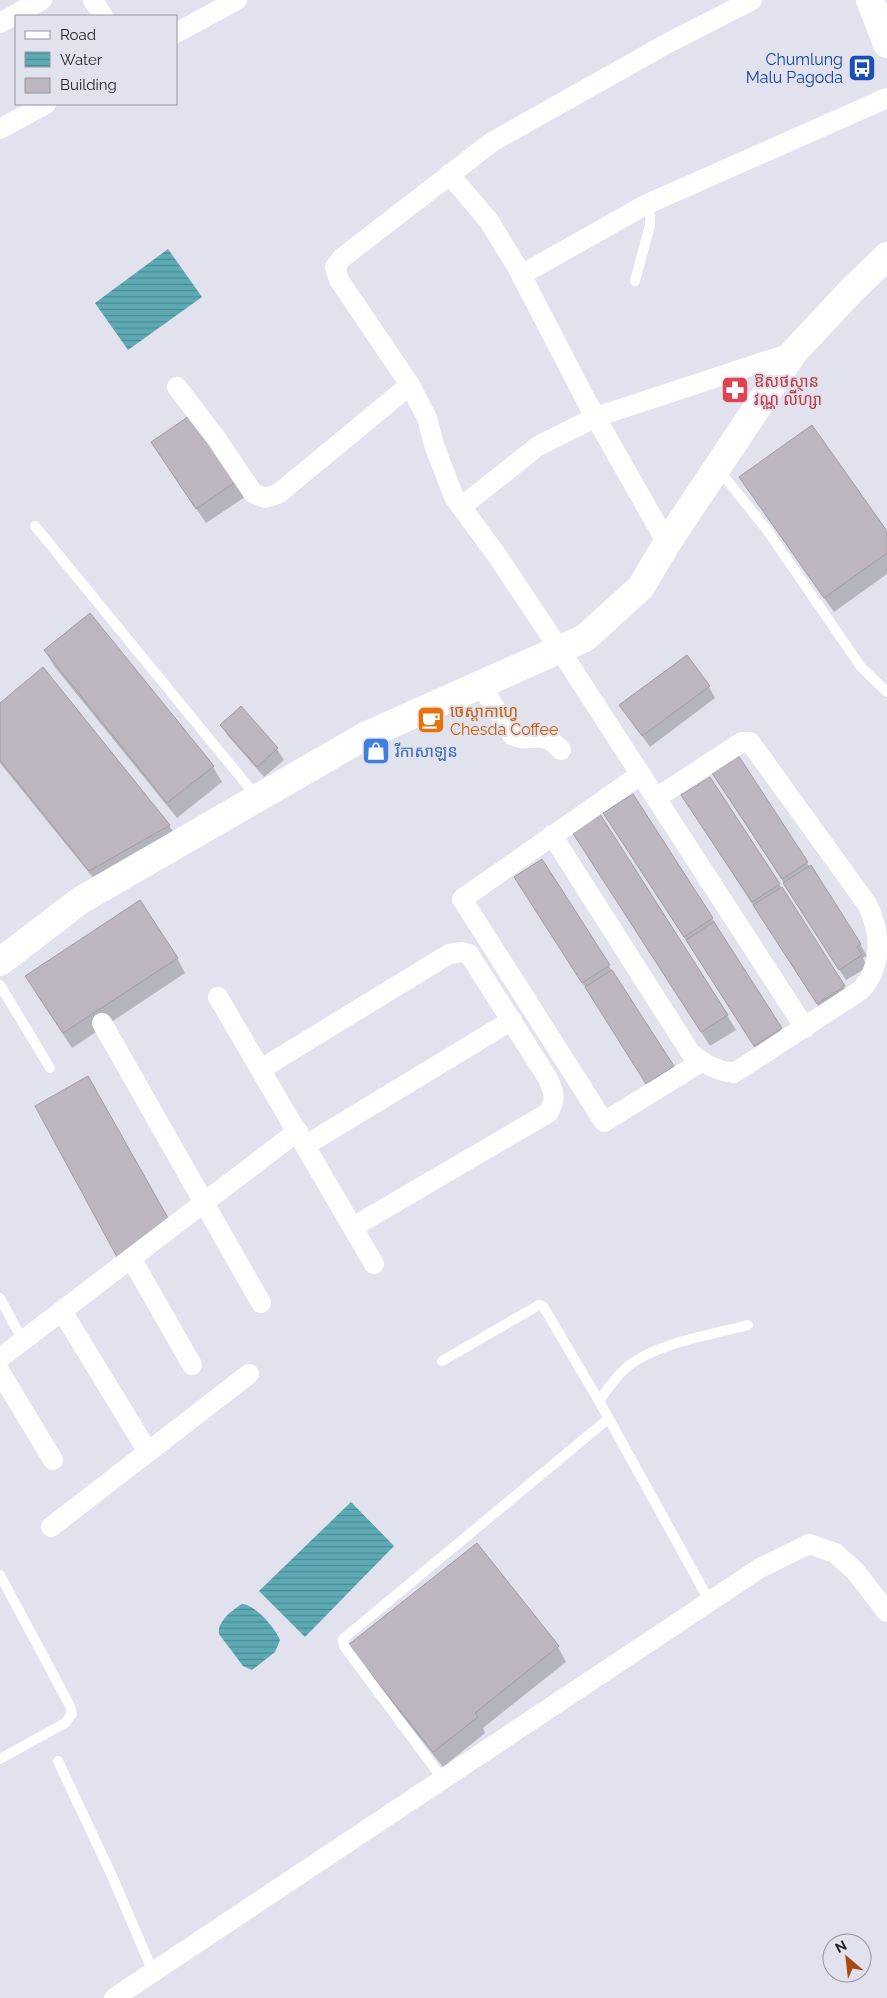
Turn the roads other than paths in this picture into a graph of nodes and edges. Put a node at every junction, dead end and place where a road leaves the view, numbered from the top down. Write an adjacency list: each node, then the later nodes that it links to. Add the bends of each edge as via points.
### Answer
1 (42, 0): 7 (street)
2 (93, 0): 6 (street)
3 (237, 0): 8 (street)
4 (752, 0): 13 (street, via 668,43 492,142)
5 (870, 0): 9 (main road)
6 (101, 15)
7 (0, 23)
8 (178, 32)
9 (887, 44)
10 (887, 98): 14 (street)
11 (44, 105): 12 (street)
12 (0, 128)
13 (449, 174): 16 (street, via 489,221); 19 (street, via 335,266 339,280)
14 (645, 205): 16 (street); 17 (lane, via 650,225)
15 (887, 256): 18 (main road)
16 (521, 276): 21 (street)
17 (636, 281)
18 (794, 352): 21 (street); 22 (main road)
19 (410, 385): 20 (street, via 278,494 265,498 253,493); 23 (street, via 427,418 435,448)
20 (177, 387)
21 (596, 417): 23 (street, via 538,446); 25 (street)
22 (718, 468): 25 (main road); 28 (lane, via 767,530 861,667)
23 (461, 507): 26 (street)
24 (35, 526): 32 (lane)
25 (667, 543): 26 (main road, via 641,587 585,638)
26 (560, 650): 27 (main road); 30 (street)
27 (480, 684): 29 (street, via 512,735 520,739 536,736 551,739); 32 (main road, via 365,736)
28 (887, 692)
29 (561, 750)
30 (641, 774): 31 (street); 33 (street)
31 (656, 798): 39 (street); 39 (street, via 742,742 750,742 867,904 876,928 876,969 861,990)
32 (258, 799): 34 (main road, via 81,900)
33 (552, 835): 40 (street, via 690,1052); 40 (street, via 462,899 604,1122)
34 (0, 962)
35 (0, 985): 41 (lane)
36 (218, 997): 42 (street)
37 (512, 1020): 42 (street, via 469,954 449,954); 43 (street); 45 (street, via 555,1093 554,1104 548,1113)
38 (102, 1023): 44 (street)
39 (805, 1028): 40 (street, via 734,1073)
40 (701, 1062)
41 (50, 1068)
42 (261, 1069): 43 (street)
43 (302, 1138): 44 (street); 45 (street)
44 (204, 1202): 46 (street); 49 (street)
45 (353, 1227): 47 (street)
46 (131, 1258): 50 (street); 55 (street)
47 (374, 1264)
48 (0, 1298): 52 (lane)
49 (261, 1303)
50 (62, 1311): 52 (street); 60 (street)
51 (748, 1324): 58 (lane, via 640,1358 625,1368)
52 (23, 1341): 53 (street)
53 (0, 1358)
54 (442, 1361): 58 (lane, via 539,1305 544,1306)
55 (192, 1365)
56 (0, 1372): 61 (street)
57 (249, 1374): 60 (street)
58 (599, 1401): 59 (lane)
59 (608, 1419): 64 (lane); 68 (lane, via 343,1639 344,1646)
60 (148, 1452): 62 (street)
61 (54, 1460)
62 (51, 1528)
63 (0, 1576): 66 (lane, via 72,1714 65,1723)
64 (710, 1602): 65 (street, via 760,1568 809,1544 835,1554 855,1571); 68 (street)
65 (887, 1612)
66 (0, 1759)
67 (58, 1761): 69 (lane, via 112,1876)
68 (442, 1778): 69 (street)
69 (152, 1972): 70 (street)
70 (114, 1998)

